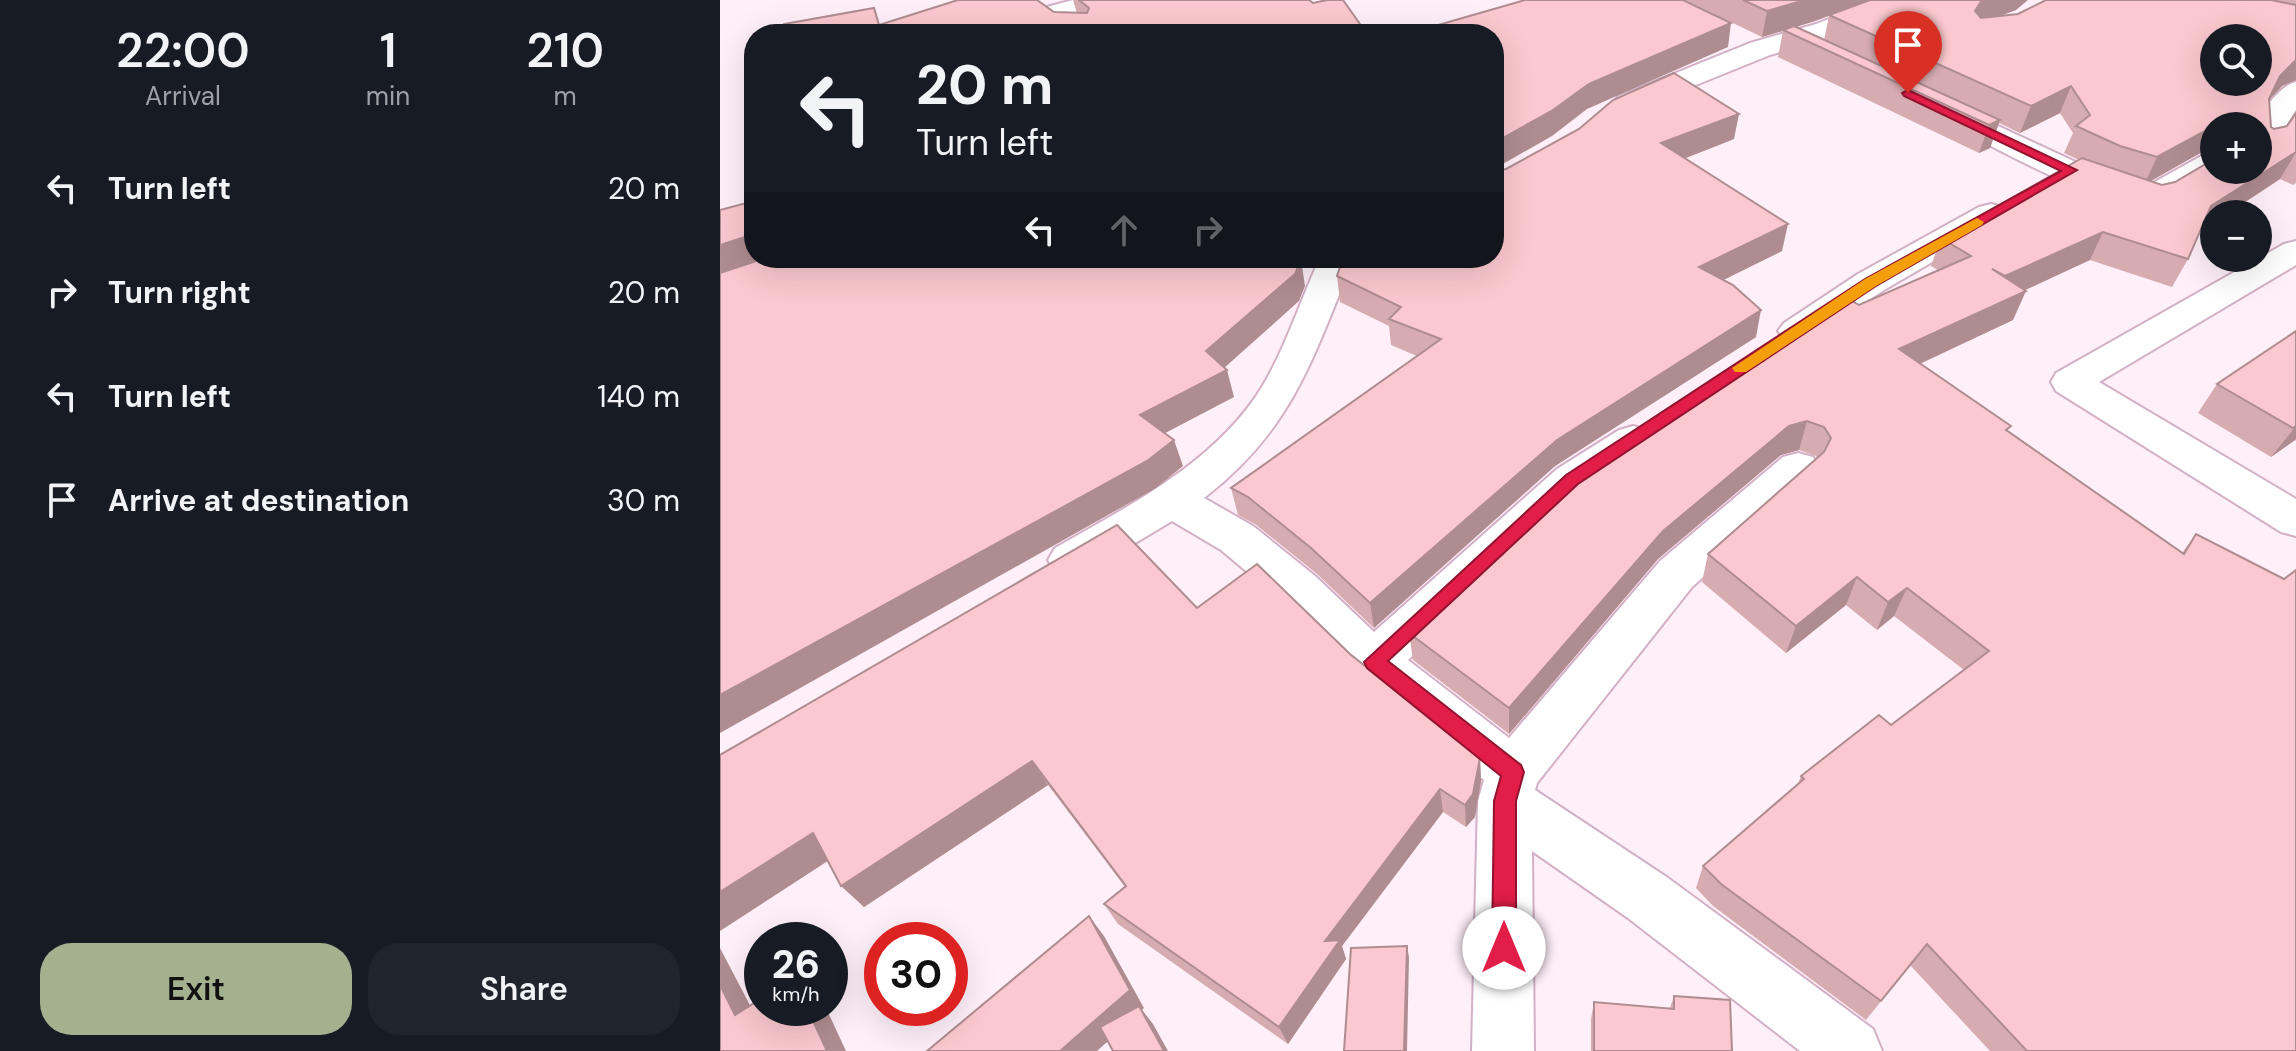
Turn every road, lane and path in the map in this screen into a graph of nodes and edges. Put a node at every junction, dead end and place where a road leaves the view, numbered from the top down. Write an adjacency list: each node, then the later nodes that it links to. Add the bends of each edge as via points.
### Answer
1 (1102, 0): 3 (street)
2 (1900, 0): 6 (street)
3 (1041, 7): 4 (street)
4 (1066, 24)
5 (1732, 36): 7 (street)
6 (1792, 40): 7 (street); 8 (street)
7 (1760, 49): 11 (street)
8 (1835, 60)
9 (2296, 91): 12 (street)
10 (1922, 100): 13 (street)
11 (1610, 111)
12 (2272, 129)
13 (2071, 170): 14 (street, via 2147,200); 17 (street, via 1871,282)
14 (2200, 170)
15 (2292, 257): 21 (street, via 2070,382)
16 (1333, 268): 20 (street, via 1302,346 1250,435)
17 (1765, 352)
18 (1662, 420): 23 (street, via 1572,480)
19 (1798, 468): 24 (street, via 1676,574)
20 (1173, 501): 22 (street); 23 (street, via 1237,538)
21 (2296, 520)
22 (1038, 579)
23 (1374, 662): 24 (street)
24 (1509, 786): 25 (street); 26 (street)
25 (1503, 1051)
26 (1851, 1051)

